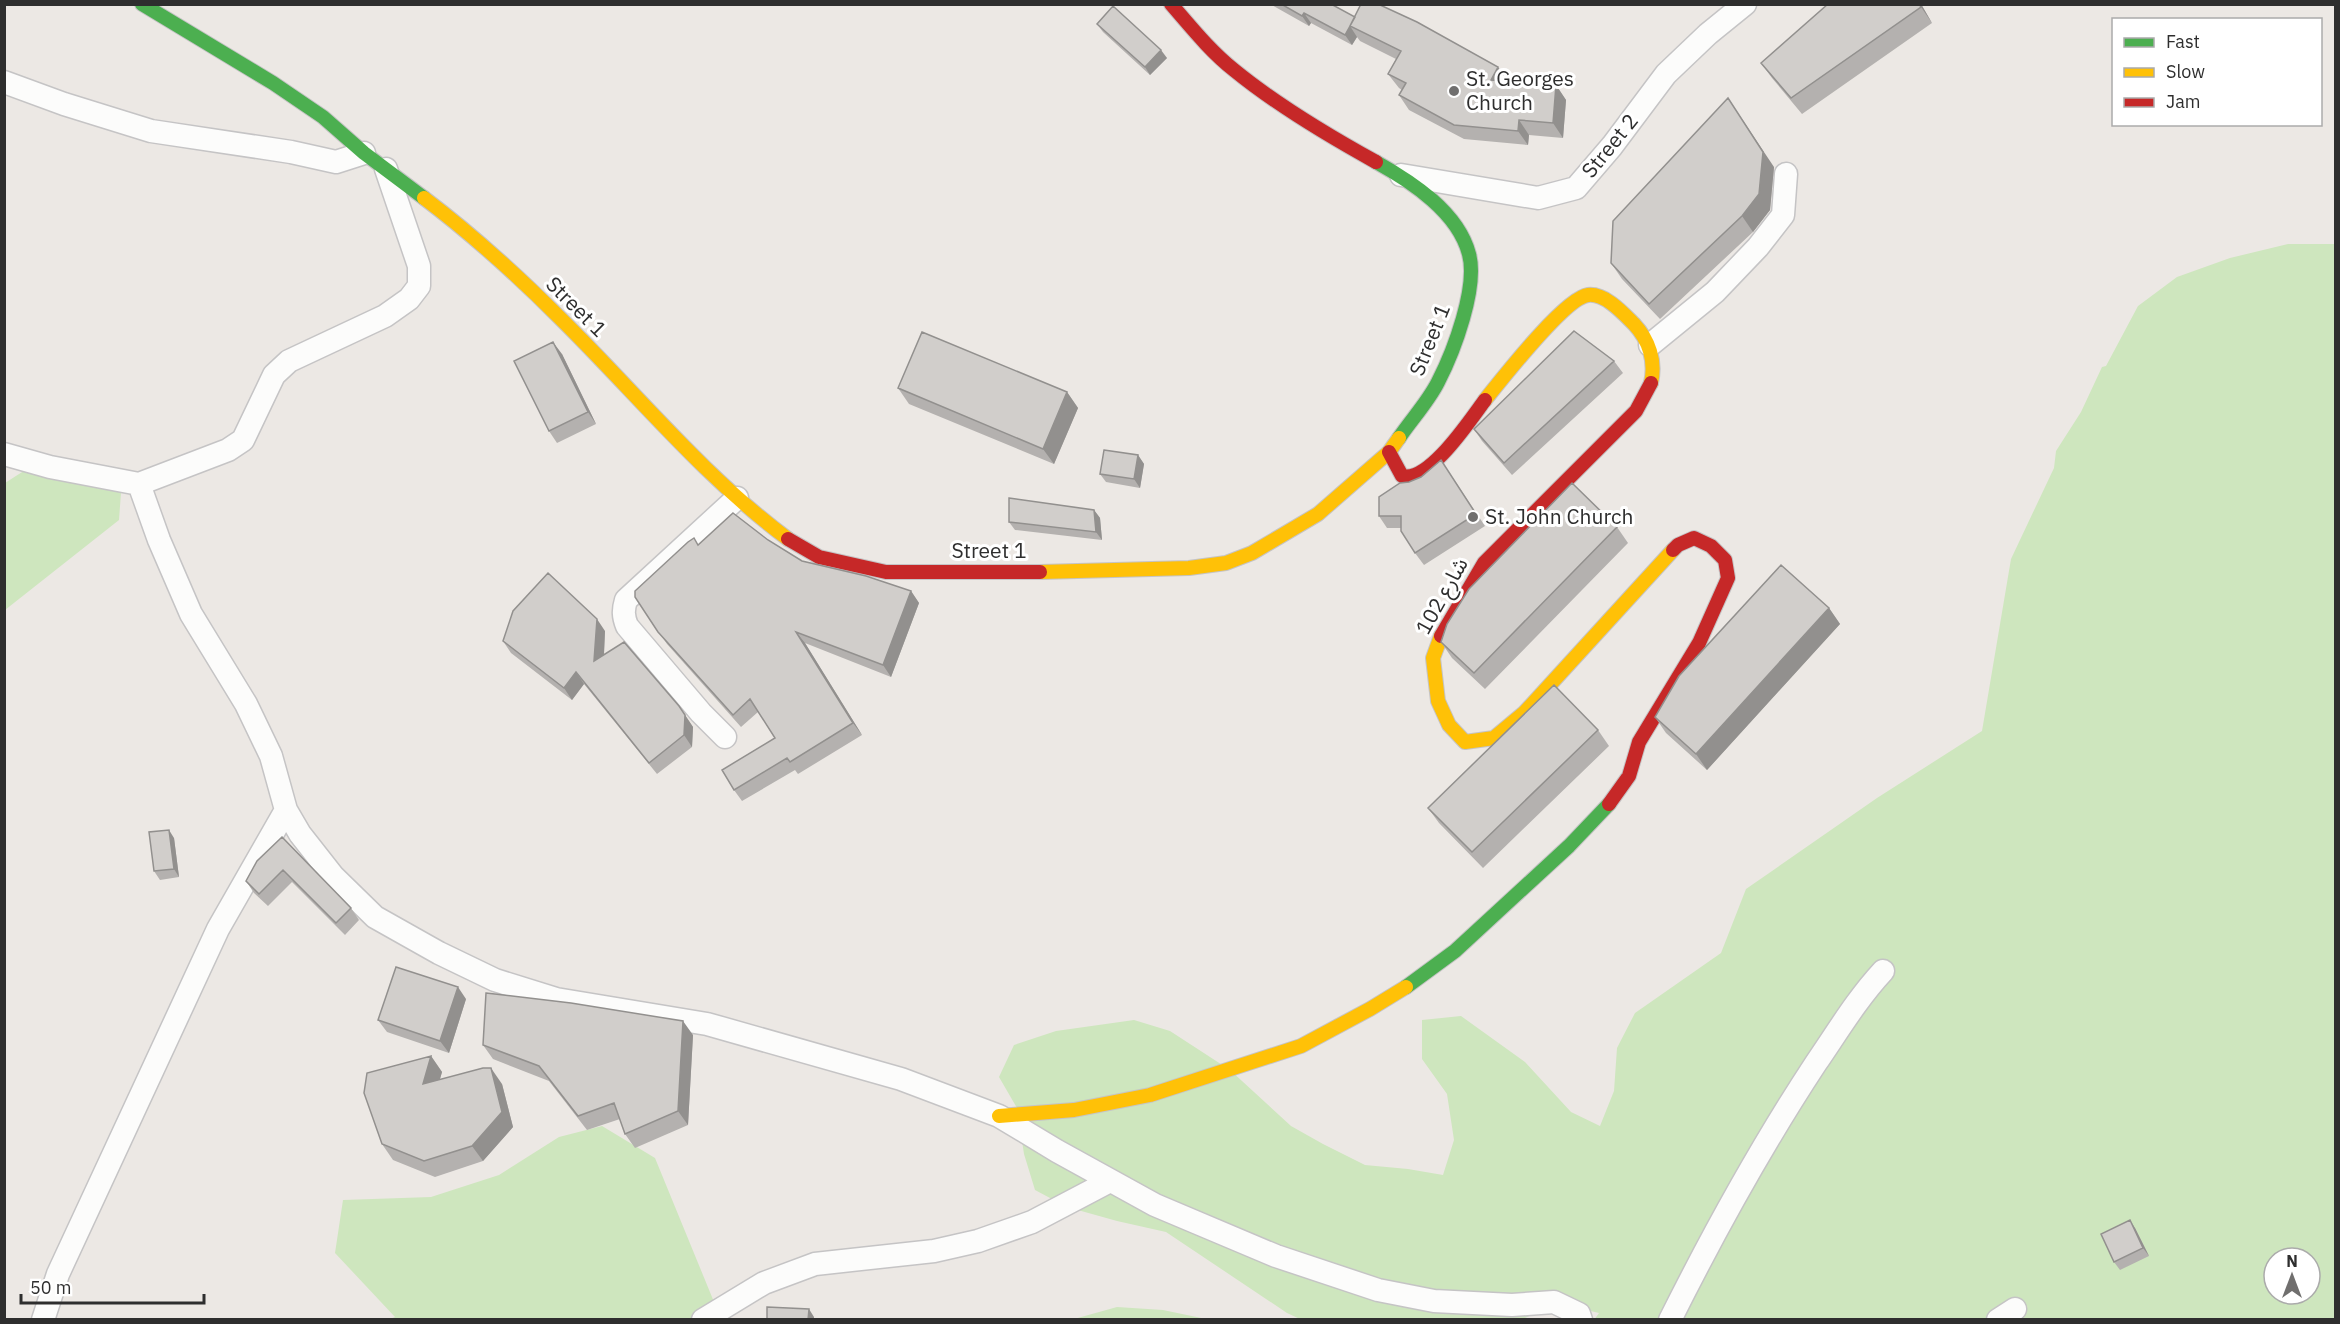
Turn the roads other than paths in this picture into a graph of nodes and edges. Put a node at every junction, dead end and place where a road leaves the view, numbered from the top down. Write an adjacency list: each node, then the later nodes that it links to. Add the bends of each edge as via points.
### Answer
1 (141, 4): 5 (street, Street 1, via 273,83 323,117)
2 (1172, 4): 8 (street, Street 1, via 1234,70 1322,131)
3 (1745, 4): 8 (street, Street 2, via 1666,74 1576,188 1538,198)
4 (4, 82): 5 (street, via 151,131 336,162)
5 (364, 153): 6 (street, Street 1)
6 (386, 169): 12 (street, via 419,267 419,286 409,299 385,316 289,361 274,375 243,440 228,450); 13 (street, Street 1, via 471,234 562,320)
7 (1786, 174): 9 (street, via 1783,215 1758,247 1715,292)
8 (1400, 175): 10 (street, Street 1, via 1435,202 1459,230 1472,271 1471,291 1460,327 1438,382)
9 (1650, 345): 10 (street, via 1624,313 1602,298 1582,297 1544,328 1424,471 1414,477 1402,476); 17 (street, شارع 102, via 1654,360 1650,386 1636,411 1484,563 1442,632 1432,658 1438,701 1449,725 1466,742 1494,738 1524,713 1678,544 1694,538 1711,546 1725,560 1728,578 1699,643 1639,742 1629,776 1614,799 1455,951 1370,1009 1301,1046 1150,1095 1074,1110)
10 (1389, 452): 13 (street, Street 1, via 1318,514 1283,536 1226,563 1189,568 886,572 819,557 787,538)
11 (4, 454): 12 (street)
12 (140, 484): 15 (street, via 191,614 246,704 271,756)
13 (737, 498): 14 (street, via 626,600 623,617)
14 (725, 737)
15 (286, 810): 17 (street, via 333,876 375,916 495,980 556,999 707,1024 901,1078); 19 (street, via 218,929 58,1274)
16 (1883, 971): 22 (street, via 1862,994 1788,1105 1700,1259)
17 (999, 1116): 18 (street)
18 (1110, 1181): 20 (street, via 1032,1222 978,1241 934,1251 815,1264 764,1282); 21 (street, via 1155,1205 1276,1256 1378,1290 1434,1301 1512,1305 1554,1302 1579,1314)
19 (43, 1320)
20 (703, 1320)
21 (1581, 1320)
22 (1670, 1320)

